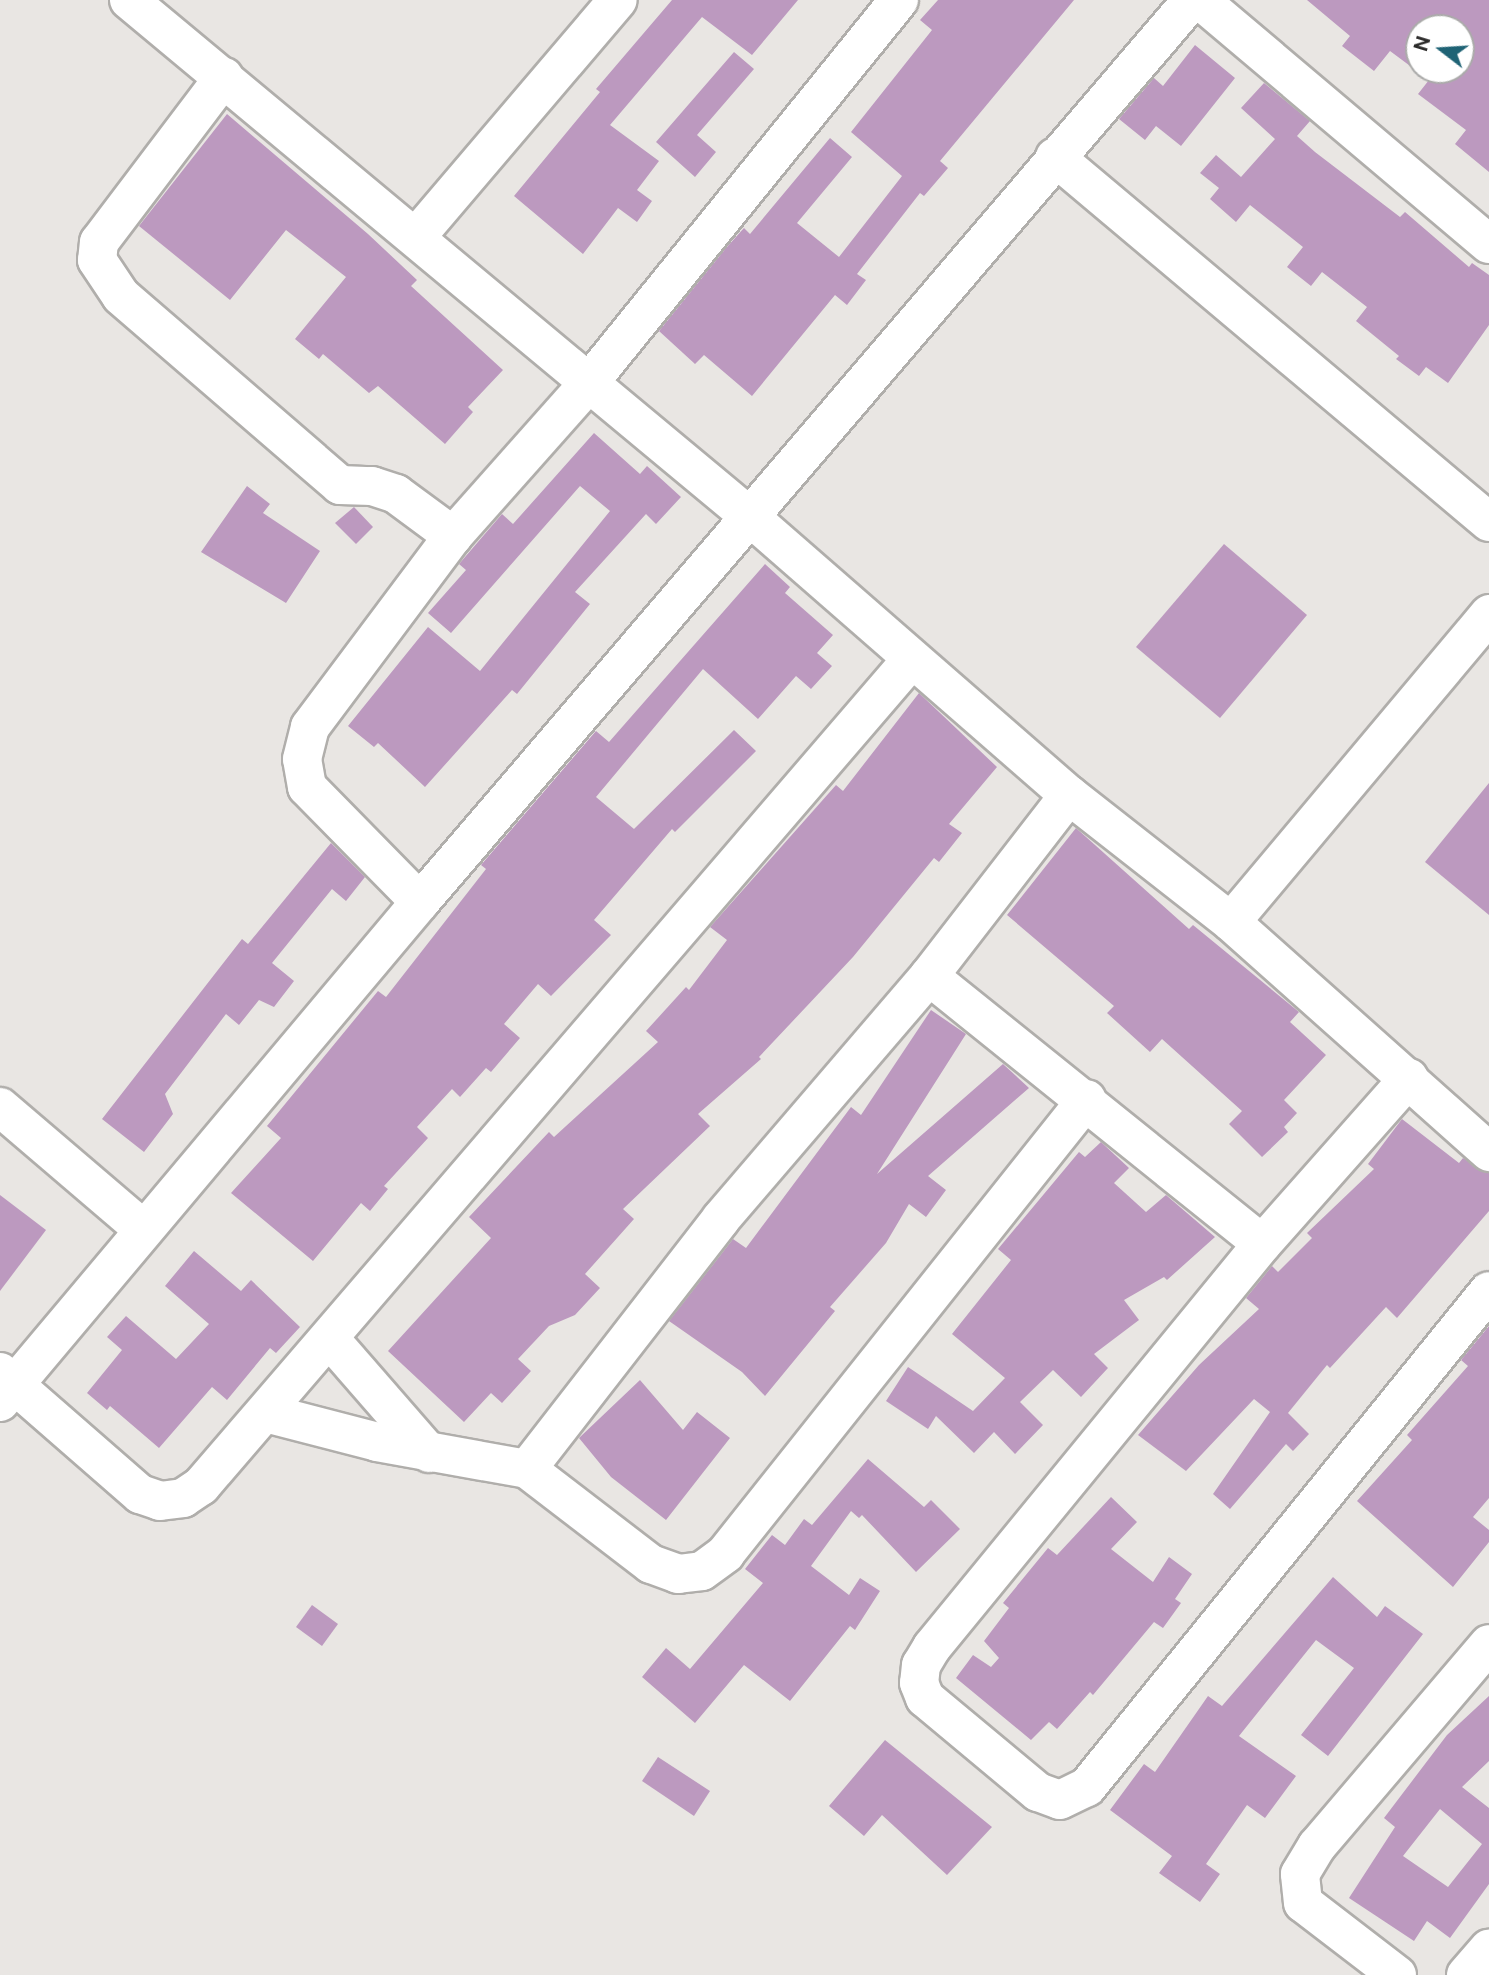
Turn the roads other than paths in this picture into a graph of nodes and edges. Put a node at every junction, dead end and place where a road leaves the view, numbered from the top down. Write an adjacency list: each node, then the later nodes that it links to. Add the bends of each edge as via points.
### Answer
1 (129, 0): 6 (street)
2 (618, 0): 8 (street)
3 (899, 0): 10 (street)
4 (1192, 0): 7 (street)
5 (1200, 0): 9 (street)
6 (224, 77): 8 (street); 13 (street, via 99,242 97,260 121,296 340,485 372,486 396,494)
7 (1055, 157): 11 (street); 12 (street)
8 (416, 237): 10 (street)
9 (1489, 244)
10 (588, 384): 11 (street); 13 (street)
11 (749, 516): 15 (street); 17 (street)
12 (1489, 522)
13 (453, 536): 17 (street, via 310,727 302,759 307,788)
14 (1489, 614): 18 (street)
15 (911, 660): 16 (street); 27 (street)
16 (1069, 795): 18 (street); 19 (street)
17 (420, 902): 24 (street)
18 (1231, 922): 20 (street)
19 (929, 976): 21 (street); 31 (street, via 721,1219)
20 (1409, 1078): 23 (street); 25 (street)
21 (1087, 1099): 25 (street); 31 (street, via 725,1554 702,1571 678,1574 651,1564)
22 (0, 1107): 24 (street)
23 (1489, 1152)
24 (143, 1229): 28 (street)
25 (1262, 1244): 26 (street, via 921,1665 919,1683 925,1698 1038,1792 1060,1800 1087,1787)
26 (1489, 1291)
27 (330, 1339): 29 (street); 30 (street)
28 (5, 1386): 29 (street, via 140,1494 160,1501 183,1498 201,1486)
29 (266, 1413): 30 (street)
30 (429, 1452): 31 (street)
31 (527, 1469)
32 (1489, 1644): 34 (street, via 1317,1846 1300,1874 1303,1903)
33 (1489, 1949): 35 (street)
34 (1397, 1975)
35 (1466, 1975)

